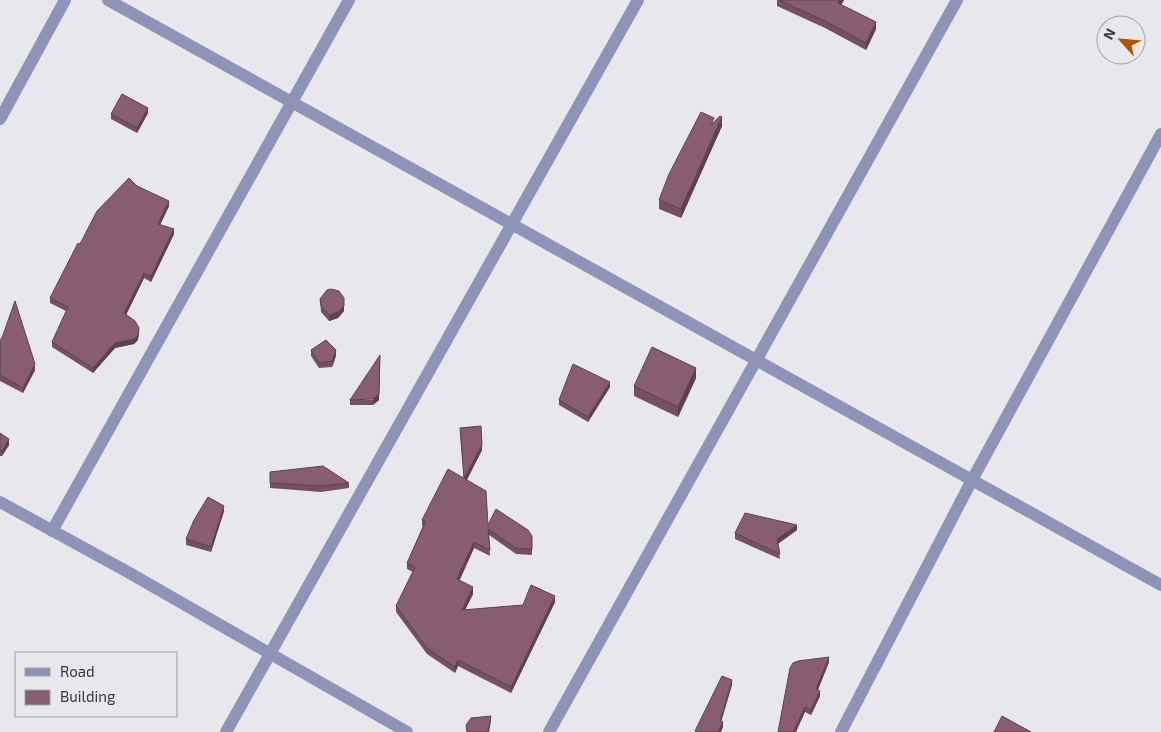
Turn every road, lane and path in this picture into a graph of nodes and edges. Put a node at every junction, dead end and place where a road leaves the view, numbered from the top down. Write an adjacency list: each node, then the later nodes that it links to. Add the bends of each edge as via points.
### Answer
1 (65, 0): 7 (street)
2 (108, 0): 6 (street)
3 (349, 0): 6 (street)
4 (638, 0): 9 (street)
5 (957, 0): 10 (street)
6 (293, 103): 9 (street); 13 (street)
7 (0, 120)
8 (1161, 134): 11 (street)
9 (511, 224): 10 (street); 15 (street)
10 (755, 360): 11 (street); 18 (street)
11 (972, 480): 14 (street); 19 (street)
12 (0, 502): 13 (street)
13 (52, 530): 15 (street)
14 (1161, 585)
15 (270, 653): 16 (street); 17 (street)
16 (226, 732)
17 (407, 732)
18 (549, 732)
19 (841, 732)

